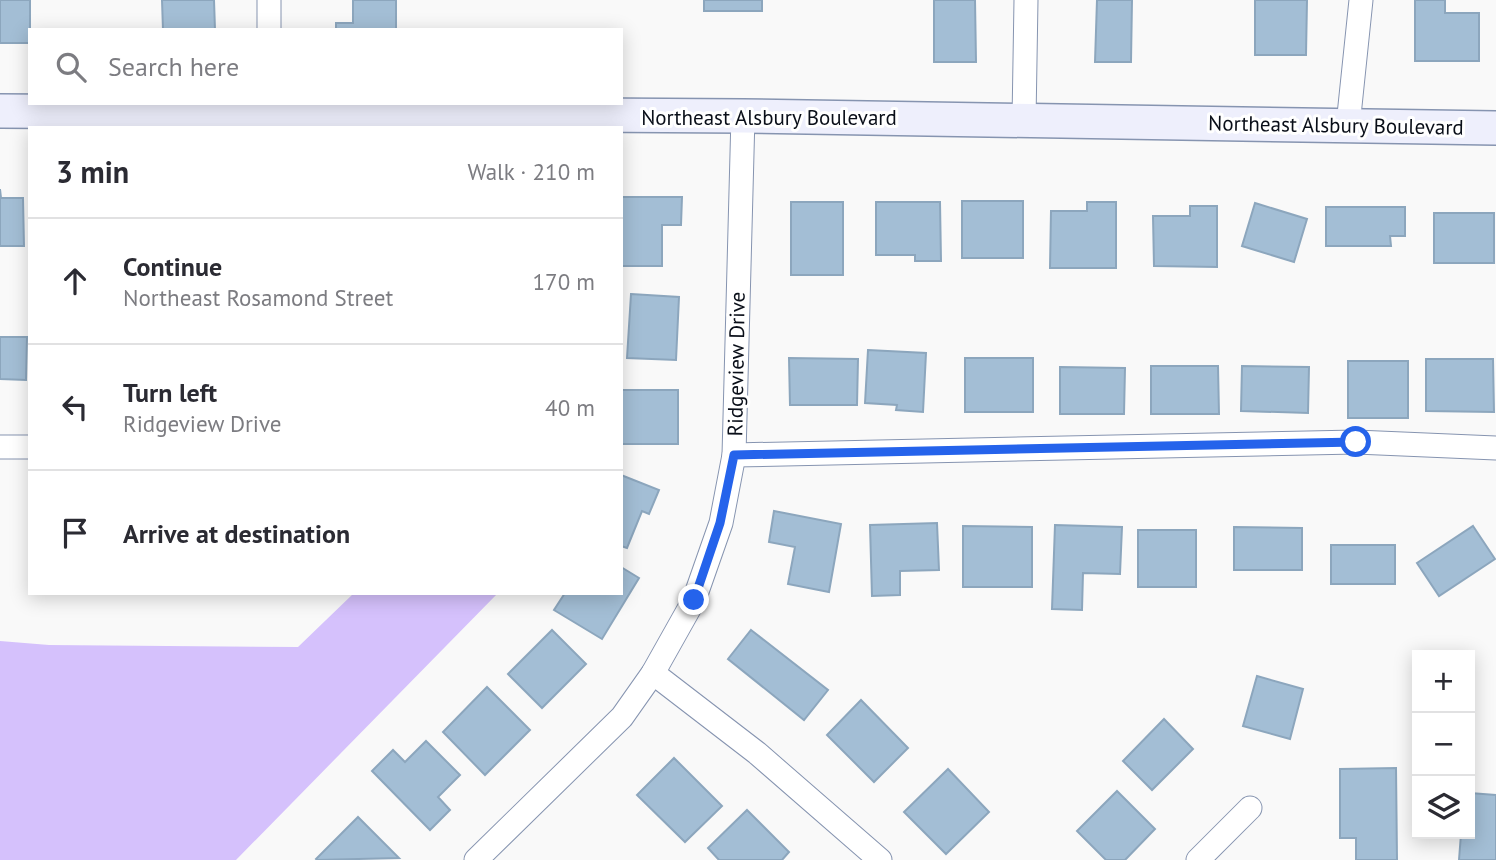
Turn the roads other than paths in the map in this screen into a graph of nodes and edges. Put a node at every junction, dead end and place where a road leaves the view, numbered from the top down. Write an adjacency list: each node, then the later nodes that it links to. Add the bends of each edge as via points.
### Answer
1 (269, 0): 4 (street)
2 (1026, 0): 8 (street)
3 (1361, 0): 9 (street)
4 (269, 28)
5 (0, 111): 6 (main road, Northeast Alsbury Boulevard)
6 (270, 115): 7 (main road, Northeast Alsbury Boulevard)
7 (743, 116): 8 (main road, Northeast Alsbury Boulevard); 14 (street, Ridgeview Drive)
8 (1024, 120): 9 (main road, Northeast Alsbury Boulevard)
9 (1348, 125): 10 (main road, Northeast Alsbury Boulevard)
10 (1496, 128)
11 (0, 447): 12 (street)
12 (28, 447)
13 (1496, 448): 14 (street, via 1356,442)
14 (734, 455): 15 (street, Ridgeview Drive, via 720,523 694,600)
15 (653, 673): 17 (street, Ridgeview Drive, via 622,717); 18 (street, via 757,753)
16 (1250, 808): 19 (street)
17 (476, 860)
18 (880, 860)
19 (1198, 860)

